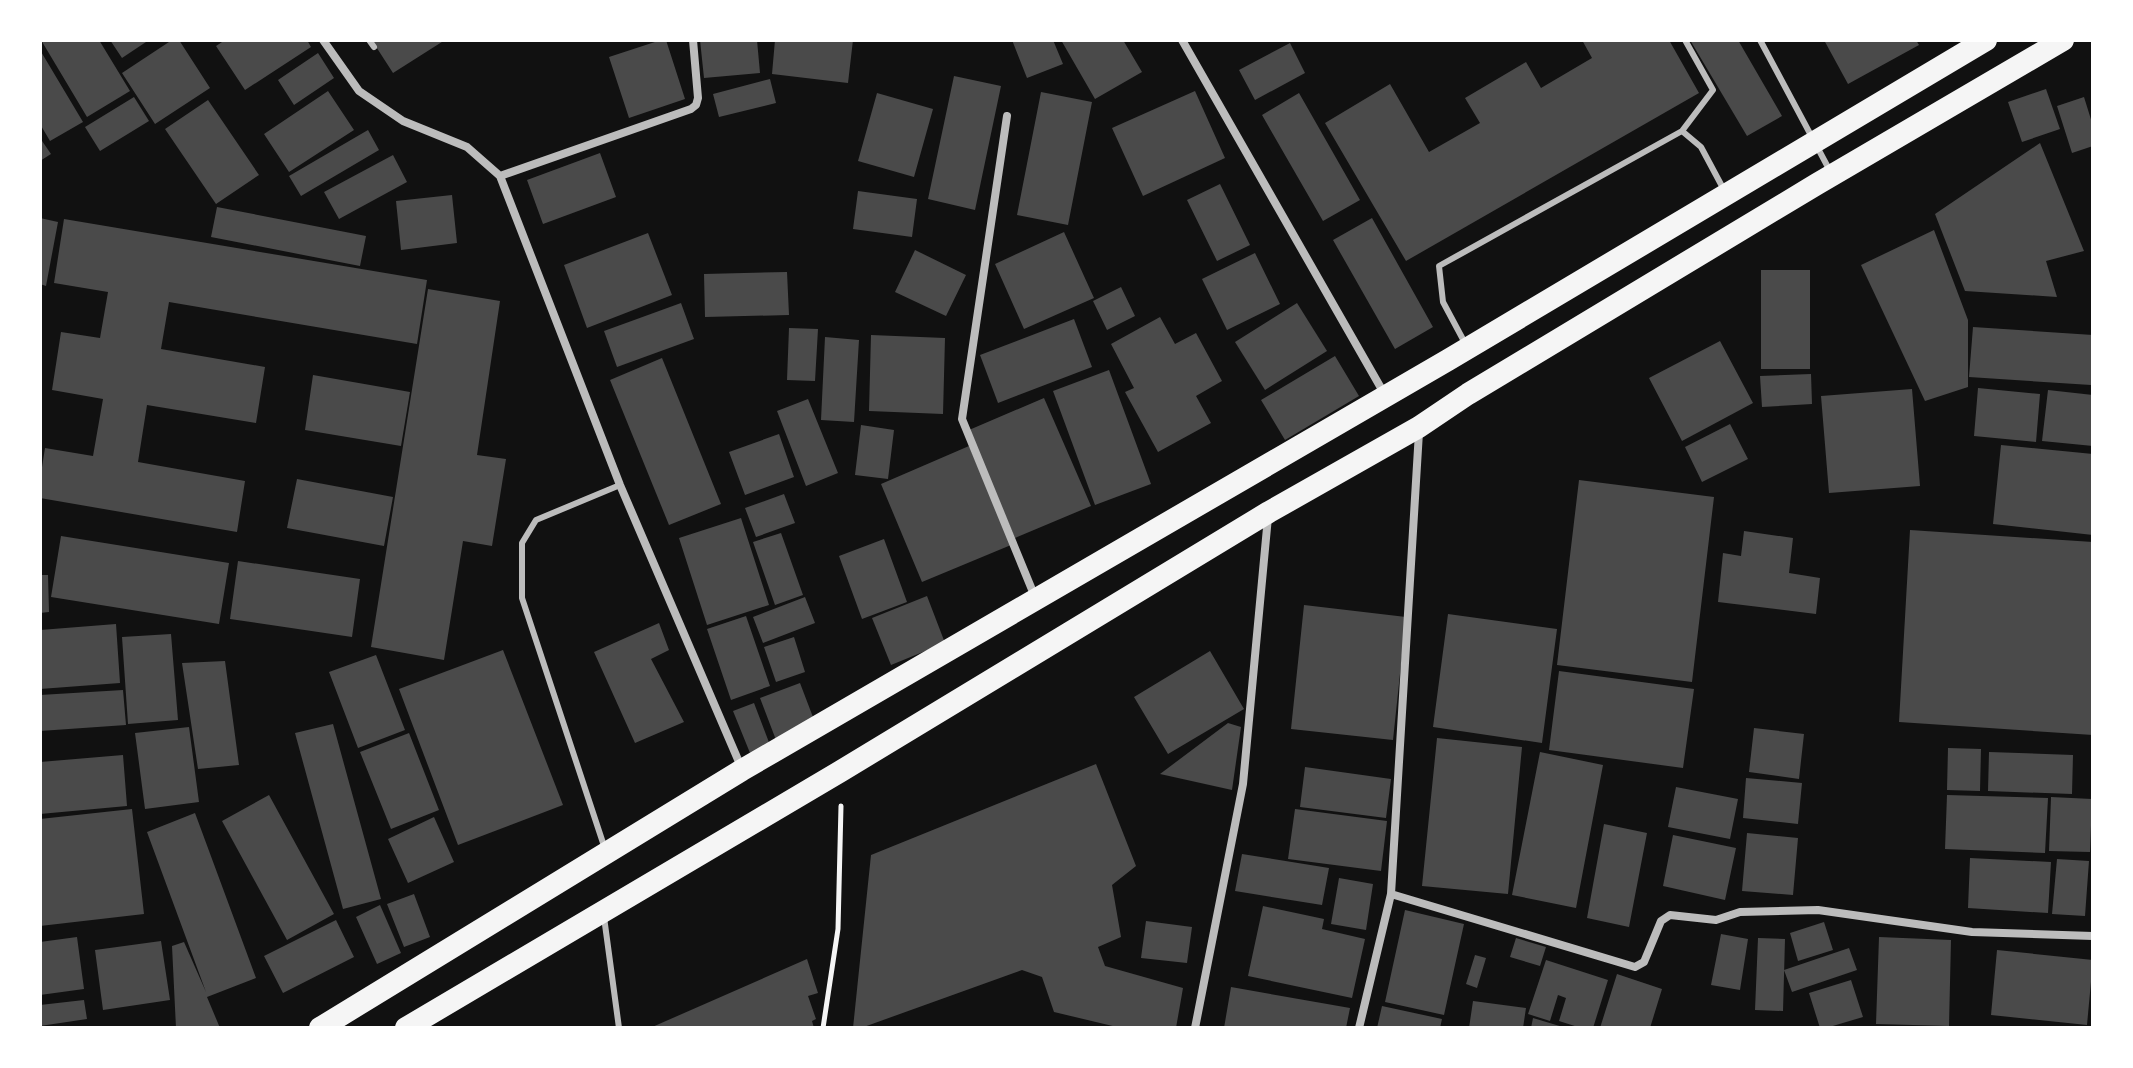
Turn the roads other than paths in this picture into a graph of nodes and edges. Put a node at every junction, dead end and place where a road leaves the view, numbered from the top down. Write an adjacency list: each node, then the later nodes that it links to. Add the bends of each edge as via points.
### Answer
1 (323, 40): 14 (street, via 359,91 403,121 467,147)
2 (369, 40): 9 (lane)
3 (693, 40): 14 (street, via 698,98 691,109)
4 (1182, 40): 19 (street)
5 (1685, 40): 11 (lane, via 1713,90)
6 (1760, 40): 12 (lane)
7 (1986, 40): 12 (highway)
8 (2063, 40): 13 (highway)
9 (374, 47)
10 (1007, 116): 23 (street, via 962,419)
11 (1682, 131): 15 (lane, via 1701,147); 16 (lane, via 1439,266 1443,302)
12 (1814, 142): 13 (lane); 15 (highway)
13 (1832, 175): 18 (highway)
14 (500, 176): 21 (street)
15 (1726, 194): 16 (highway)
16 (1468, 348): 17 (highway)
17 (1448, 360): 18 (highway); 19 (highway)
18 (1468, 394): 20 (highway)
19 (1386, 395): 23 (highway)
20 (1419, 427): 22 (highway); 26 (street)
21 (620, 485): 24 (street); 25 (lane, via 536,520 522,543 522,598)
22 (1269, 512): 27 (highway); 33 (street, via 1243,784)
23 (1035, 598): 24 (highway)
24 (742, 770): 25 (highway)
25 (607, 853): 29 (highway)
26 (1391, 894): 28 (street, via 1635,967 1644,962 1661,921 1670,915 1716,920 1740,912 1818,910 1972,932); 34 (street)
27 (603, 912): 31 (highway); 32 (lane)
28 (2093, 936)
29 (344, 1022): 30 (highway)
30 (320, 1028)
31 (406, 1028)
32 (619, 1028)
33 (1195, 1028)
34 (1359, 1028)

